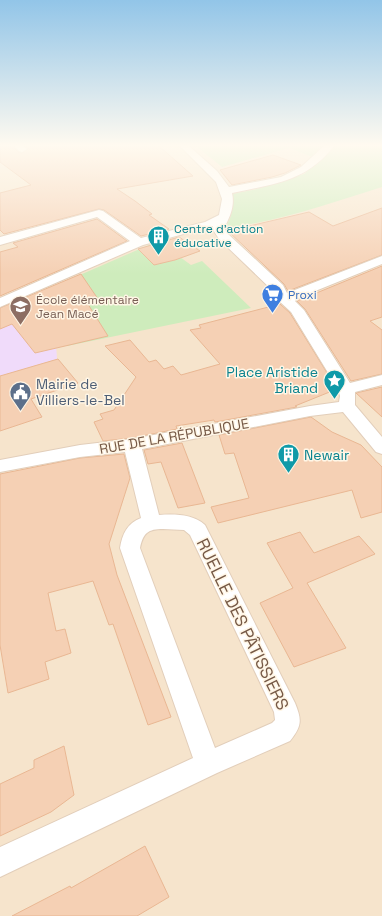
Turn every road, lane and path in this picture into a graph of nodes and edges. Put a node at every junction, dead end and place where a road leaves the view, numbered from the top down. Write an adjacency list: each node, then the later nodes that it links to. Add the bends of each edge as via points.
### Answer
1 (237, 189): 2 (street)
2 (226, 191): 3 (street, via 228,206)
3 (224, 217): 5 (street, via 209,224); 7 (street, via 218,228 223,236)
4 (0, 241): 5 (street, via 99,212)
5 (139, 242): 8 (street)
6 (382, 260): 7 (street, via 292,295)
7 (288, 300): 10 (street, via 297,310)
8 (0, 303)
9 (382, 380): 10 (street, RUE DE LA RÉPUBLIQUE)
10 (347, 398): 11 (street, RUE DE LA RÉPUBLIQUE, via 310,411); 12 (street)
11 (132, 445): 13 (street, RUE DE LA RÉPUBLIQUE, via 73,452); 14 (street)
12 (382, 448)
13 (0, 466)
14 (151, 521): 15 (street, via 135,533 130,548); 15 (street, RUELLE DES PÂTISSIERS, via 187,523 194,525 198,530 286,711 288,724 281,732)
15 (208, 764): 16 (street, RUELLE DES PÂTISSIERS)
16 (0, 862)

